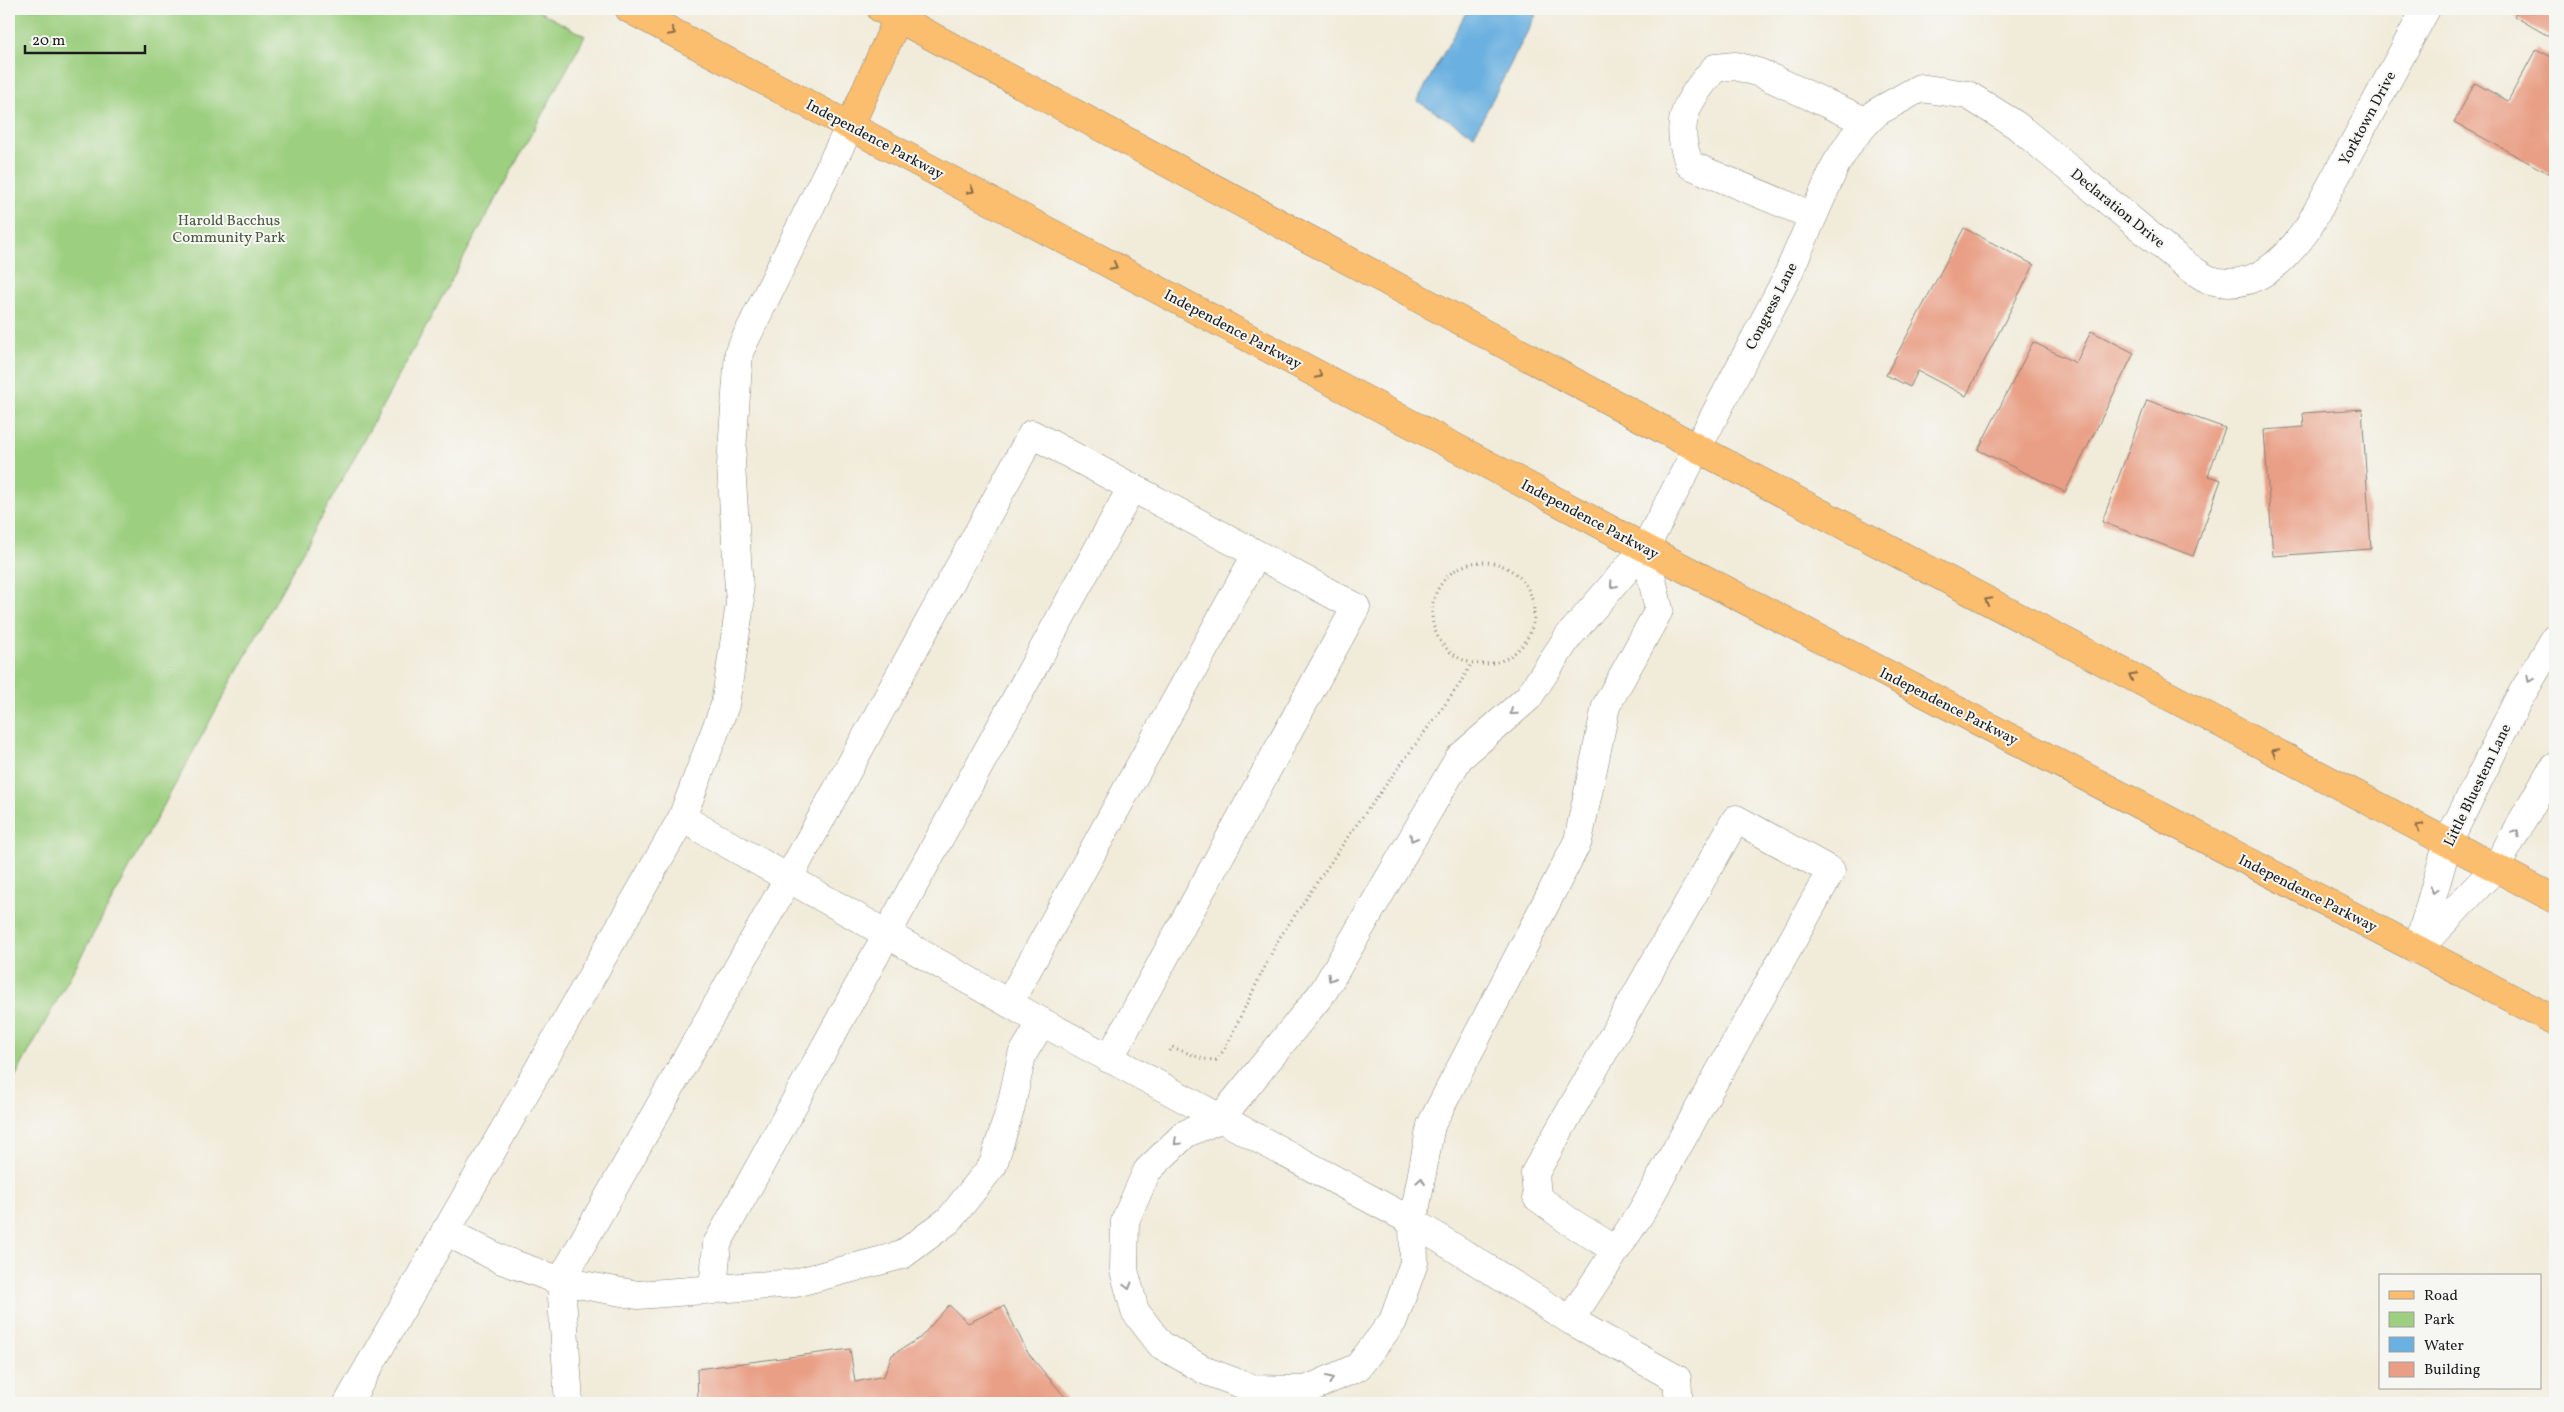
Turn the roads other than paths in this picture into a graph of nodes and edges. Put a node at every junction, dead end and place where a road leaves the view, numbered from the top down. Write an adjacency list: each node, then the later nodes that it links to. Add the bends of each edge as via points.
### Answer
1 (629, 9): 6 (main road, Independence Parkway, one-way to 6)
2 (2426, 9): 8 (street, Yorktown Drive)
3 (890, 13): 6 (main road); 9 (main road)
4 (1920, 88): 5 (street, Congress Lane, via 1877,112); 8 (street, Declaration Drive, via 1968,95 1990,108 2187,266 2209,280 2233,284 2271,270)
5 (1867, 122): 7 (street, Congress Lane, via 1836,164); 7 (street, via 1760,73 1736,66 1715,68 1692,93 1683,118 1681,145 1690,165)
6 (850, 126): 11 (main road, Independence Parkway, one-way to 11); 15 (street, via 739,352 731,465 740,604 725,705)
7 (1812, 216): 9 (street, Congress Lane, via 1785,281)
8 (2308, 228)
9 (1697, 448): 11 (street, Congress Lane); 16 (main road, one-way to 9)
10 (1132, 487): 12 (street); 18 (street, via 1032,434); 20 (street)
11 (1645, 548): 21 (main road, Independence Parkway); 26 (street, Congress Lane, one-way to 26, via 1568,637 1528,698 1460,758 1323,992); 27 (street, one-way to 11, via 1431,1125 1578,841 1606,706 1659,610)
12 (1256, 555): 22 (street); 25 (street, via 1356,607)
13 (2555, 638): 16 (street, Little Bluestem Lane, one-way to 16, via 2517,702)
14 (2555, 767): 17 (street, one-way to 14)
15 (682, 818): 18 (street); 28 (street)
16 (2448, 842): 17 (main road); 21 (street, Little Bluestem Lane, one-way to 21)
17 (2496, 867): 19 (main road); 21 (street)
18 (788, 879): 20 (street); 30 (street)
19 (2555, 899)
20 (887, 934): 22 (street); 31 (street, via 717,1244)
21 (2417, 950): 23 (main road, Independence Parkway)
22 (1009, 1003): 24 (street)
23 (2555, 1021)
24 (1042, 1022): 25 (street); 31 (street, via 1022,1055 993,1165 949,1220 902,1255 796,1283)
25 (1109, 1059): 26 (street)
26 (1220, 1119): 27 (street); 27 (street, one-way to 27, via 1186,1134 1147,1171 1125,1220 1124,1270 1135,1311 1161,1345 1206,1371 1254,1389 1306,1390 1358,1366 1393,1321 1414,1264)
27 (1413, 1222): 32 (street)
28 (445, 1231): 30 (street, via 502,1260); 33 (street)
29 (1616, 1250): 29 (street, via 1642,1211 1831,871 1736,819 1535,1173 1537,1197); 32 (street)
30 (561, 1280): 31 (street, via 638,1296); 34 (street)
31 (713, 1290)
32 (1570, 1320): 35 (street, via 1677,1379)
33 (348, 1403)
34 (569, 1403)
35 (1679, 1403)

